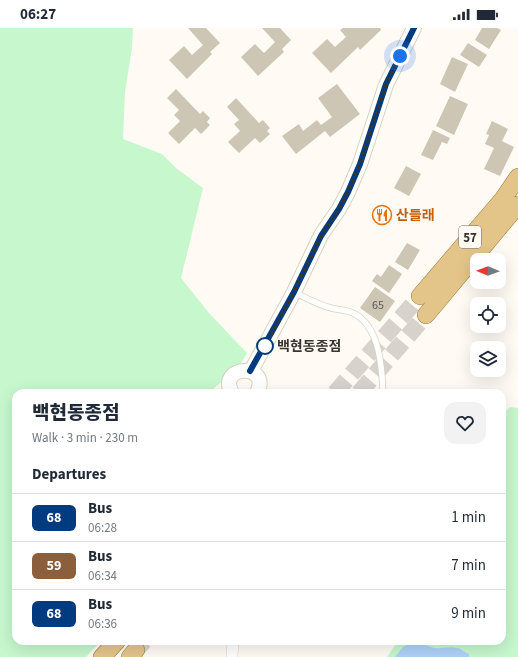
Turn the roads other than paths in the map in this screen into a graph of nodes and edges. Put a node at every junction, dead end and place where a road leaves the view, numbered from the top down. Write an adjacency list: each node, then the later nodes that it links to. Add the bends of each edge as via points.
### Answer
1 (414, 28): 4 (street, via 386,84 360,164 348,192 321,236)
2 (518, 178): 5 (main road, 57)
3 (518, 205): 6 (main road, 57)
4 (294, 292): 7 (street); 10 (lane, via 331,308 349,312 363,321 374,339 378,352)
5 (420, 296)
6 (426, 314)
7 (250, 371): 8 (street, via 240,370 232,376); 9 (street, via 259,381)
8 (231, 389)
9 (258, 389)
10 (383, 389)
11 (113, 645): 13 (main road)
12 (233, 645): 14 (street)
13 (102, 657)
14 (232, 657)

